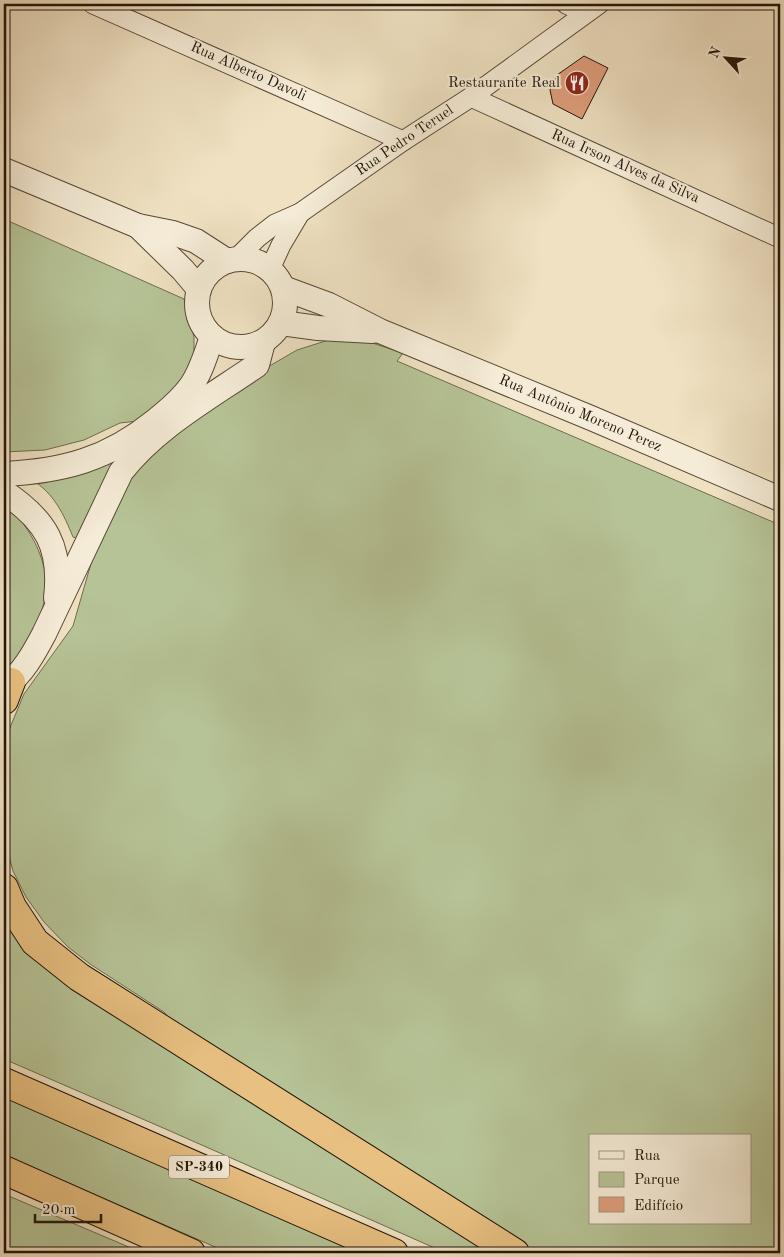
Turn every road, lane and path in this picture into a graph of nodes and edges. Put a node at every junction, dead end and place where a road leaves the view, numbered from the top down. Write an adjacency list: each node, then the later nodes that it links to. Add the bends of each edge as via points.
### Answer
1 (94, 4): 5 (street, Rua Alberto Davoli)
2 (566, 4): 3 (street)
3 (593, 8): 4 (street, Rua Pedro Teruel)
4 (471, 97): 5 (street, Rua Pedro Teruel); 9 (street, Rua Irson Alves da Silva)
5 (403, 141): 7 (street, Rua Pedro Teruel)
6 (4, 170): 8 (street)
7 (300, 213): 10 (street, Rua Pedro Teruel, via 275,224); 11 (street)
8 (138, 226): 10 (street, via 196,241); 13 (street, via 178,264)
9 (780, 238)
10 (232, 260): 11 (street, via 254,260); 13 (street, via 210,272)
11 (270, 269): 12 (street)
12 (283, 288): 14 (street, via 286,306); 15 (street, Rua Antônio Moreno Perez, via 329,304)
13 (199, 290): 16 (street, via 197,307 202,324)
14 (281, 323): 15 (street, Rua Antônio Moreno Perez); 17 (street)
15 (380, 331): 20 (street, Rua Antônio Moreno Perez)
16 (212, 337): 17 (street, via 237,347); 18 (street, via 192,385 176,404 142,431 92,460 27,473)
17 (263, 342): 21 (street, via 257,365 162,430 136,453 121,472)
18 (4, 474)
19 (4, 492): 21 (street, via 34,514 56,554 59,578)
20 (780, 499)
21 (54, 614): 22 (street, via 33,654)
22 (6, 690)
23 (4, 888): 28 (highway, via 12,907 35,942 79,977)
24 (4, 1082): 27 (highway, SP-340)
25 (4, 1170): 26 (highway)
26 (192, 1253)
27 (394, 1253)
28 (515, 1253)

